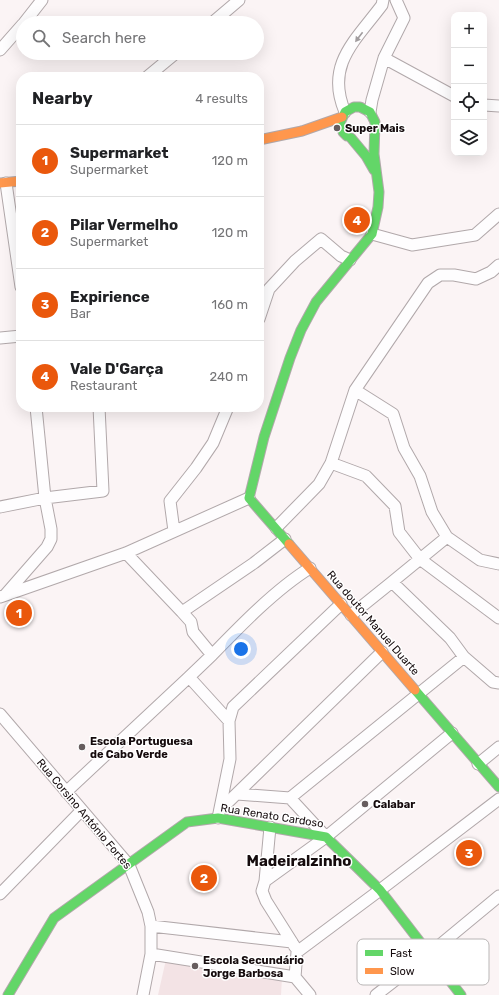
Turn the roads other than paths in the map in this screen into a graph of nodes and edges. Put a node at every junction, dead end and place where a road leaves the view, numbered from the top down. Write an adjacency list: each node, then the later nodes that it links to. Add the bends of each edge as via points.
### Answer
1 (42, 0): 5 (street)
2 (239, 0): 6 (street)
3 (398, 1): 4 (street); 9 (street, via 404,18)
4 (382, 3): 16 (street, one-way to 16, via 344,56 338,75)
5 (30, 16)
6 (220, 16)
7 (16, 33): 8 (street)
8 (0, 50)
9 (384, 58): 12 (street); 15 (street)
10 (168, 60): 11 (street)
11 (153, 72)
12 (451, 94)
13 (487, 105): 14 (street)
14 (499, 106)
15 (370, 112): 16 (street, via 354,107); 17 (street)
16 (344, 115): 18 (street); 19 (street, via 340,123)
17 (374, 128): 19 (street, via 364,138); 21 (street)
18 (302, 131): 19 (street); 20 (street)
19 (349, 137): 21 (street, via 366,156)
20 (264, 139)
21 (376, 173): 25 (street, via 380,192)
22 (16, 182): 23 (street)
23 (3, 183): 26 (street)
24 (499, 214): 25 (street, via 475,235 412,245)
25 (372, 234): 27 (street)
26 (16, 258)
27 (350, 260): 29 (street, via 341,256 321,239 295,261 269,289); 38 (street, via 316,302 301,330 264,437)
28 (499, 264): 32 (street, via 491,272 476,279 440,275 428,283)
29 (264, 304)
30 (16, 336): 31 (street)
31 (0, 338)
32 (355, 390): 36 (street); 42 (street, via 393,414 404,448 420,476 432,512)
33 (36, 412): 37 (street)
34 (98, 412): 37 (street, via 103,491)
35 (226, 412): 41 (street, via 213,443 170,501)
36 (331, 463): 40 (street, via 319,484); 45 (street, via 366,476 395,506 399,532)
37 (45, 498): 39 (street); 49 (street, via 51,539 47,547)
38 (250, 498): 40 (street, Rua doutor Manuel Duarte); 41 (street)
39 (0, 507)
40 (276, 528): 43 (street, Rua doutor Manuel Duarte)
41 (174, 531): 44 (street)
42 (447, 537): 45 (street); 46 (street, via 480,560)
43 (285, 539): 47 (street, Rua doutor Manuel Duarte); 51 (street)
44 (126, 552): 49 (street); 51 (street)
45 (420, 559): 48 (street); 53 (street)
46 (499, 564)
47 (310, 568): 50 (street, Rua doutor Manuel Duarte); 55 (street, via 261,607)
48 (392, 582): 52 (street); 56 (street, via 450,638)
49 (2, 597)
50 (341, 604): 52 (street, Rua doutor Manuel Duarte); 61 (street, via 233,708)
51 (182, 612): 55 (street, via 191,622 193,632)
52 (351, 615): 54 (street, Rua doutor Manuel Duarte)
53 (499, 618)
54 (382, 652): 59 (street, Rua doutor Manuel Duarte); 67 (street)
55 (212, 655): 57 (street)
56 (464, 657): 58 (street, via 493,682); 59 (street)
57 (188, 677): 61 (street); 66 (street)
58 (499, 683)
59 (418, 694): 62 (street, Rua doutor Manuel Duarte); 68 (street)
60 (0, 714): 66 (street, Rua Corsino António Fortes)
61 (229, 721): 71 (street, via 230,759)
62 (452, 733): 64 (street, Rua doutor Manuel Duarte); 73 (street)
63 (499, 746): 64 (street)
64 (478, 764): 65 (street, Rua doutor Manuel Duarte)
65 (499, 788)
66 (66, 792): 70 (street, Rua Corsino António Fortes)
67 (237, 794): 68 (street); 71 (street)
68 (290, 798): 73 (street)
69 (499, 799): 76 (street)
70 (82, 810): 74 (street, Rua Corsino António Fortes); 77 (street)
71 (219, 814): 72 (street, Rua Renato Cardoso); 74 (street, Rua Renato Cardoso, via 187,822)
72 (270, 827): 73 (street, Rua Renato Cardoso); 75 (street)
73 (326, 837): 75 (street); 76 (street, Rua Renato Cardoso)
74 (129, 865): 79 (street, Rua Corsino António Fortes); 87 (street, Rua Renato Cardoso, via 54,918)
75 (265, 881): 82 (street, via 262,891 266,901)
76 (380, 890): 80 (street, Rua Renato Cardoso); 82 (street)
77 (0, 894)
78 (499, 896): 81 (street)
79 (151, 926): 82 (street); 83 (street, Rua Corsino António Fortes)
80 (418, 939)
81 (447, 939)
82 (295, 947): 84 (street)
83 (150, 954): 84 (street); 88 (street, Rua Corsino António Fortes)
84 (295, 977): 89 (street)
85 (389, 985): 90 (street)
86 (453, 985): 91 (street, Rua Renato Cardoso)
87 (8, 995)
88 (143, 995)
89 (310, 995)
90 (376, 995)
91 (461, 995)

